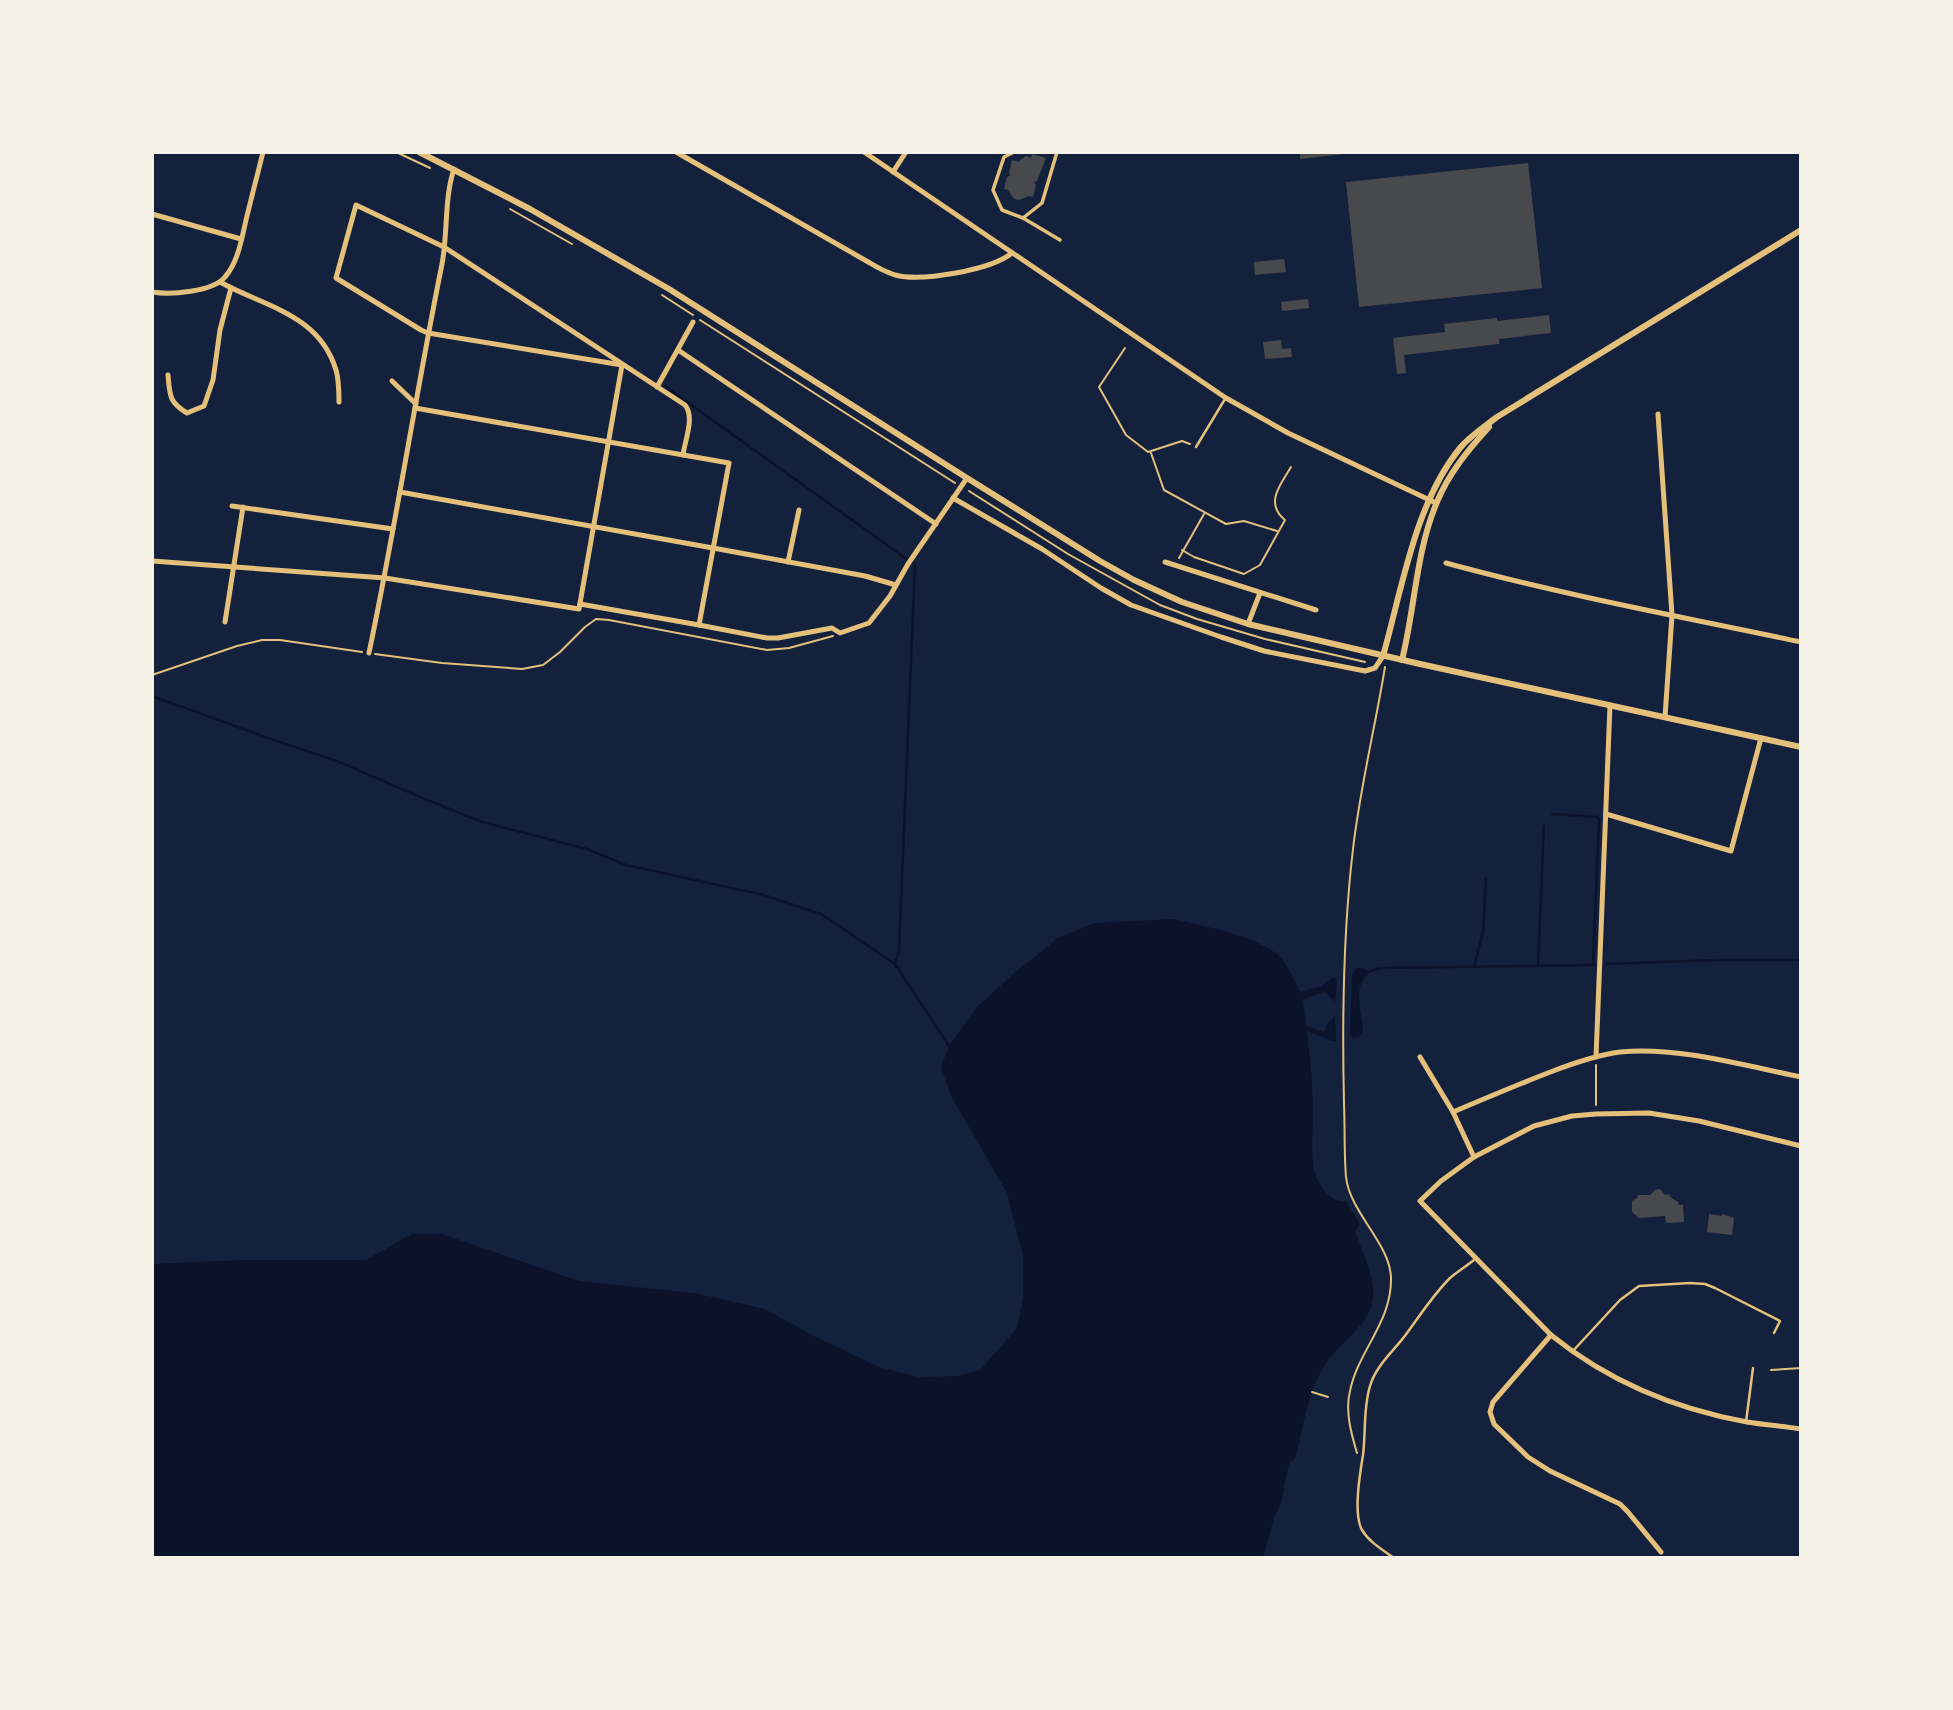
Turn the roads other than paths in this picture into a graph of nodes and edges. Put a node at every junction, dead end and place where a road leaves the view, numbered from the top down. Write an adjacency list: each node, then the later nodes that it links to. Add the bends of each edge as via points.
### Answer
1 (263, 152): 13 (street)
2 (419, 152): 8 (street)
3 (676, 152): 16 (street, via 897,275 926,277 966,270)
4 (864, 152): 9 (street)
5 (906, 152): 9 (street)
6 (1014, 152): 11 (street, via 1004,157 993,190 1002,210)
7 (1057, 152): 11 (street, via 1042,203)
8 (454, 169): 15 (street); 35 (street, via 669,289)
9 (893, 172): 16 (street)
10 (152, 214): 13 (street)
11 (1023, 218): 14 (street)
12 (1801, 230): 31 (street)
13 (242, 240): 17 (street)
14 (1060, 240)
15 (444, 247): 21 (street); 21 (street, via 356,205 336,278); 23 (street)
16 (1012, 253): 27 (street)
17 (220, 282): 18 (street); 19 (street, via 177,294)
18 (231, 288): 24 (street, via 204,406 187,413 174,405); 28 (street, via 300,319 322,340 337,371)
19 (152, 292)
20 (693, 322): 22 (street)
21 (428, 332): 23 (street); 29 (street)
22 (678, 349): 26 (street); 43 (street)
23 (622, 365): 26 (street); 32 (street)
24 (168, 375)
25 (392, 381): 29 (street)
26 (657, 387): 34 (street, via 689,409)
27 (1226, 398): 33 (lane); 38 (street)
28 (339, 402)
29 (415, 406): 32 (street); 36 (street)
30 (1658, 414): 57 (street)
31 (1497, 417): 38 (street, via 1461,447); 39 (street, via 1458,464)
32 (608, 443): 34 (street); 44 (street)
33 (1196, 447)
34 (682, 455): 46 (street, via 729,463)
35 (967, 478): 37 (street); 59 (street, via 1134,580)
36 (400, 492): 44 (street); 45 (street)
37 (953, 498): 43 (street); 63 (street, via 1131,605 1264,651 1365,671 1375,668)
38 (1428, 500): 39 (street); 63 (street)
39 (1436, 503): 64 (street)
40 (232, 506): 41 (street)
41 (243, 507): 45 (street); 51 (street)
42 (799, 510): 48 (street)
43 (936, 524): 53 (street)
44 (594, 526): 46 (street); 55 (street)
45 (393, 529): 52 (street)
46 (713, 548): 48 (street); 60 (street)
47 (152, 561): 51 (street)
48 (788, 562): 53 (street)
49 (1165, 562): 54 (street)
50 (1446, 563): 57 (street)
51 (234, 566): 52 (street); 58 (street)
52 (385, 578): 55 (street, via 579,609); 62 (street)
53 (896, 585): 60 (street, via 869,623 840,633 832,628 767,638)
54 (1260, 593): 56 (street); 59 (street)
55 (580, 604): 60 (street)
56 (1316, 610)
57 (1672, 615): 61 (street); 66 (street)
58 (225, 622)
59 (1248, 624): 63 (street)
60 (699, 625)
61 (1801, 642)
62 (369, 653)
63 (1383, 656): 64 (street)
64 (1402, 660): 65 (street)
65 (1610, 705): 66 (street); 69 (street)
66 (1665, 718): 67 (street)
67 (1761, 738): 68 (street); 69 (street, via 1731,851)
68 (1801, 747)
69 (1605, 814): 71 (street)
70 (1420, 1057): 73 (street)
71 (1596, 1057): 72 (street, via 1619,1052 1667,1053); 73 (street)
72 (1801, 1077)
73 (1453, 1112): 75 (street)
74 (1801, 1146): 75 (street, via 1649,1113 1596,1114 1534,1126)
75 (1474, 1157): 76 (street, via 1420,1201)
76 (1475, 1259): 78 (street); 84 (lane, via 1432,1296 1371,1384 1358,1479 1359,1522 1367,1536)
77 (1774, 1334): 79 (lane, via 1780,1321 1715,1288 1690,1283 1639,1286)
78 (1551, 1335): 79 (street); 83 (street, via 1493,1402 1494,1424 1550,1471 1620,1504)
79 (1572, 1352): 81 (street, via 1637,1390)
80 (1753, 1368): 81 (lane)
81 (1746, 1422): 82 (street)
82 (1801, 1429)
83 (1661, 1552)
84 (1394, 1558)

